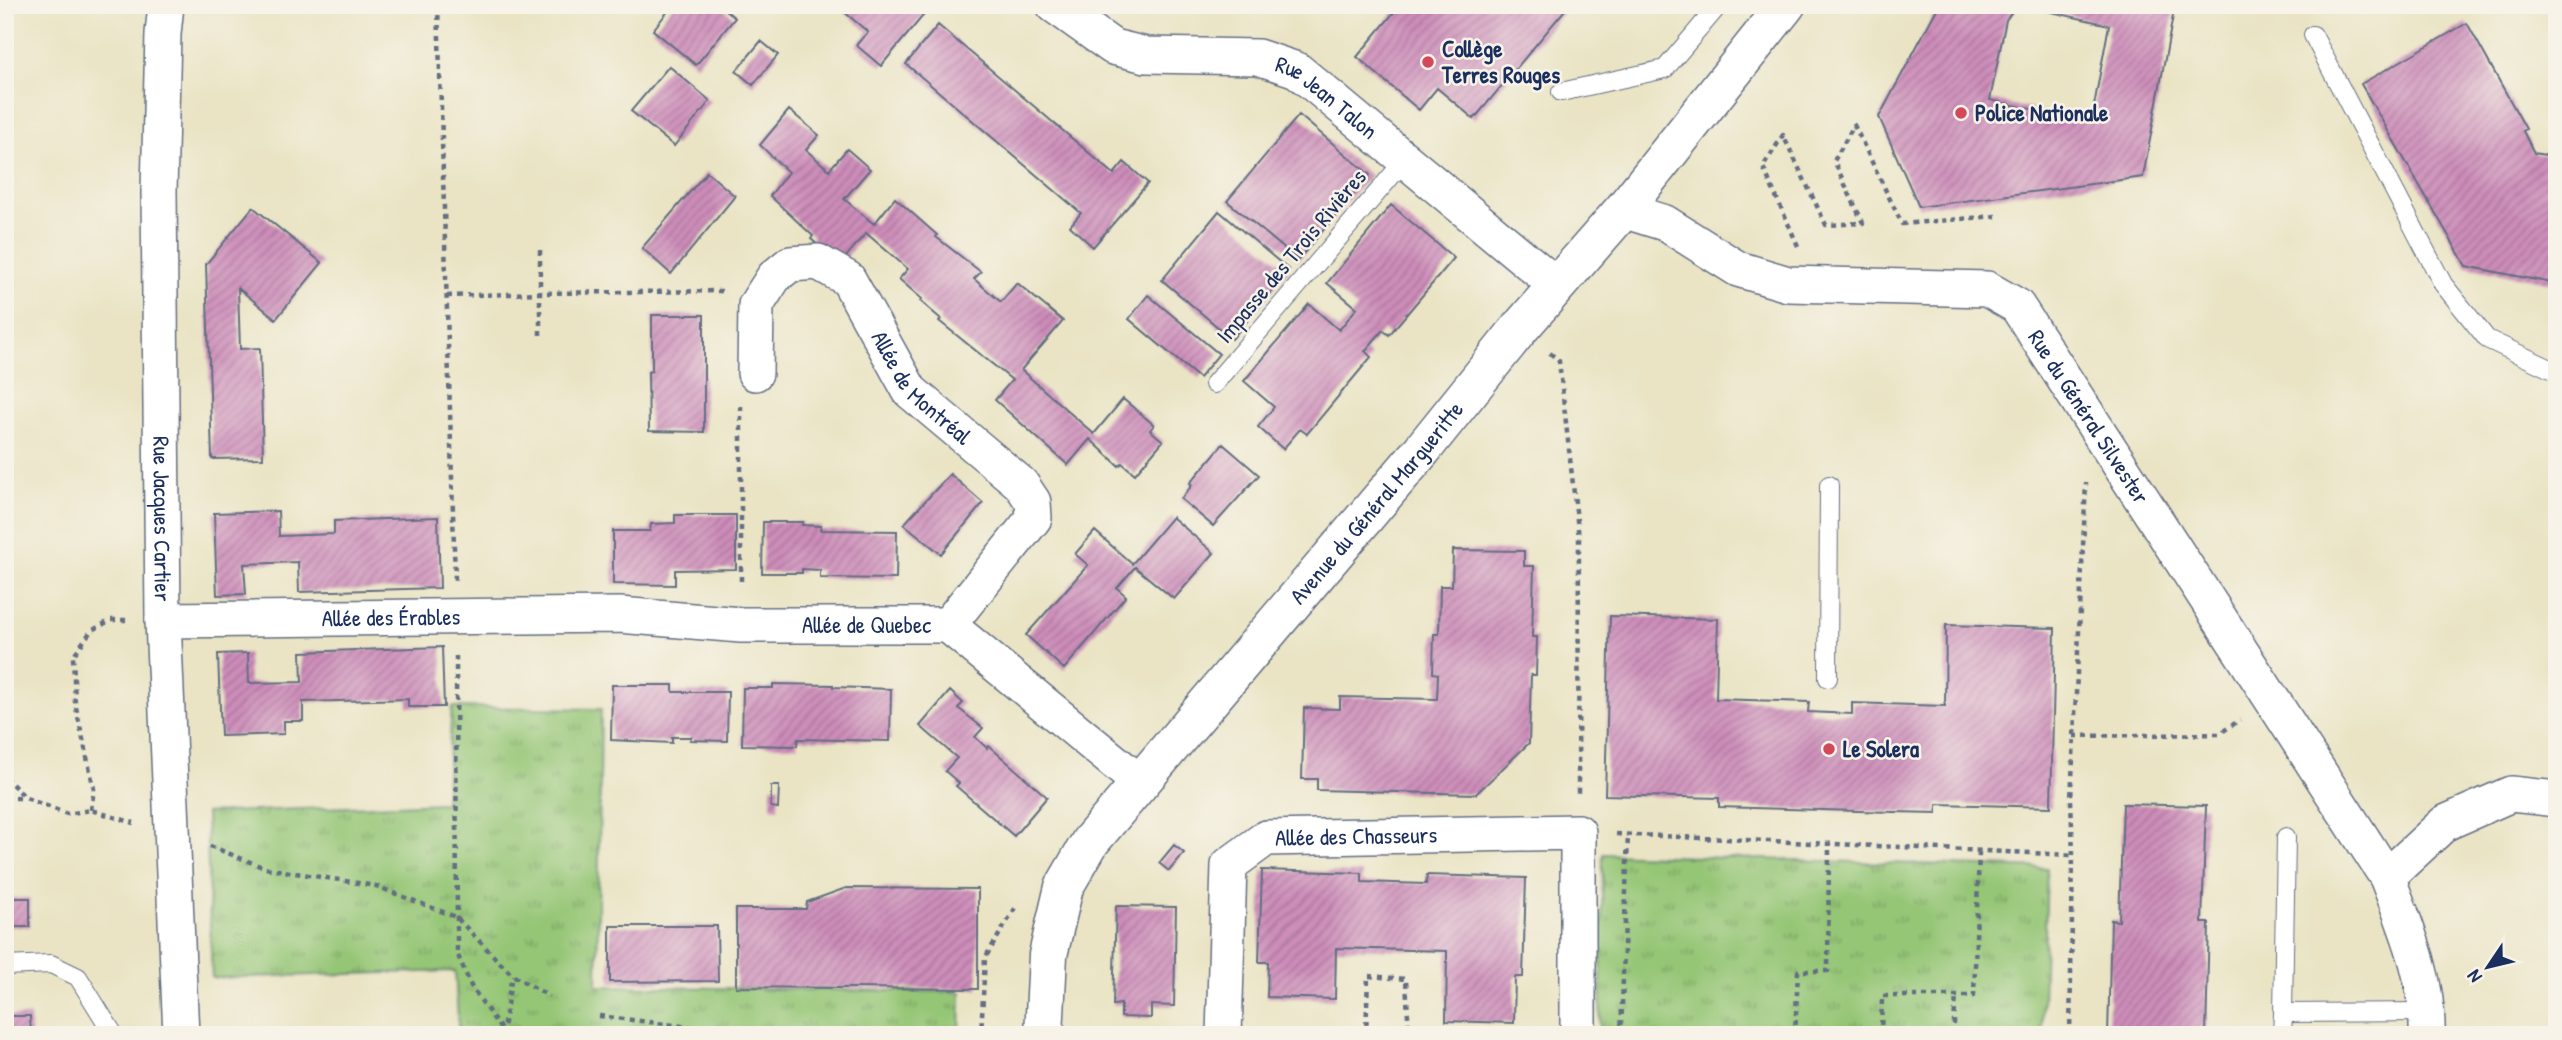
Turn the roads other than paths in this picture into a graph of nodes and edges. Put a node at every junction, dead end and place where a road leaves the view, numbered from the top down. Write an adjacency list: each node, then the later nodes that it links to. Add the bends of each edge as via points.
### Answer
1 (166, 5): 15 (street, Rue Jacques Cartier, via 159,191)
2 (1054, 5): 7 (street, Rue Jean Talon, via 1112,47 1146,55 1258,57 1297,70)
3 (1719, 5): 6 (lane, via 1665,69)
4 (1786, 5): 8 (street, Avenue du Général Margueritte)
5 (2314, 35): 10 (lane, via 2443,284 2487,339)
6 (1561, 92)
7 (1405, 160): 9 (street, Rue Jean Talon); 12 (lane, Impasse des Trois Rivières)
8 (1623, 210): 9 (street, Avenue du Général Margueritte); 21 (street, Rue du Général Silvester, via 1665,223 1738,269 1788,284 1987,289 2017,306)
9 (1556, 285): 18 (street, Avenue du Général Margueritte)
10 (2557, 372)
11 (755, 373): 16 (street, Allée de Montréal, via 756,305 774,277 790,264 818,262 848,279 910,391 1021,484 1033,502 1034,518)
12 (1214, 384)
13 (1829, 485): 17 (lane)
14 (619, 615): 15 (street, Allée des Érables); 16 (street, Allée de Quebec, via 741,625)
15 (163, 620): 26 (street, Rue Jacques Cartier)
16 (948, 625): 18 (street, Allée de Quebec)
17 (1828, 678)
18 (1140, 783): 27 (street, Avenue du Général Margueritte, via 1090,842 1064,887 1048,955)
19 (2557, 799): 21 (street, via 2511,794 2445,823)
20 (2286, 837): 23 (lane)
21 (2388, 877): 24 (street, Rue du Général Silvester, via 2412,945)
22 (5, 966): 25 (lane, via 51,964 78,977)
23 (2283, 1013): 24 (lane); 30 (lane)
24 (2428, 1023)
25 (114, 1035)
26 (181, 1035)
27 (1044, 1035)
28 (1224, 1035): 29 (street, Allée des Chasseurs, via 1229,865 1266,838 1578,832)
29 (1578, 1035)
30 (2282, 1035)

